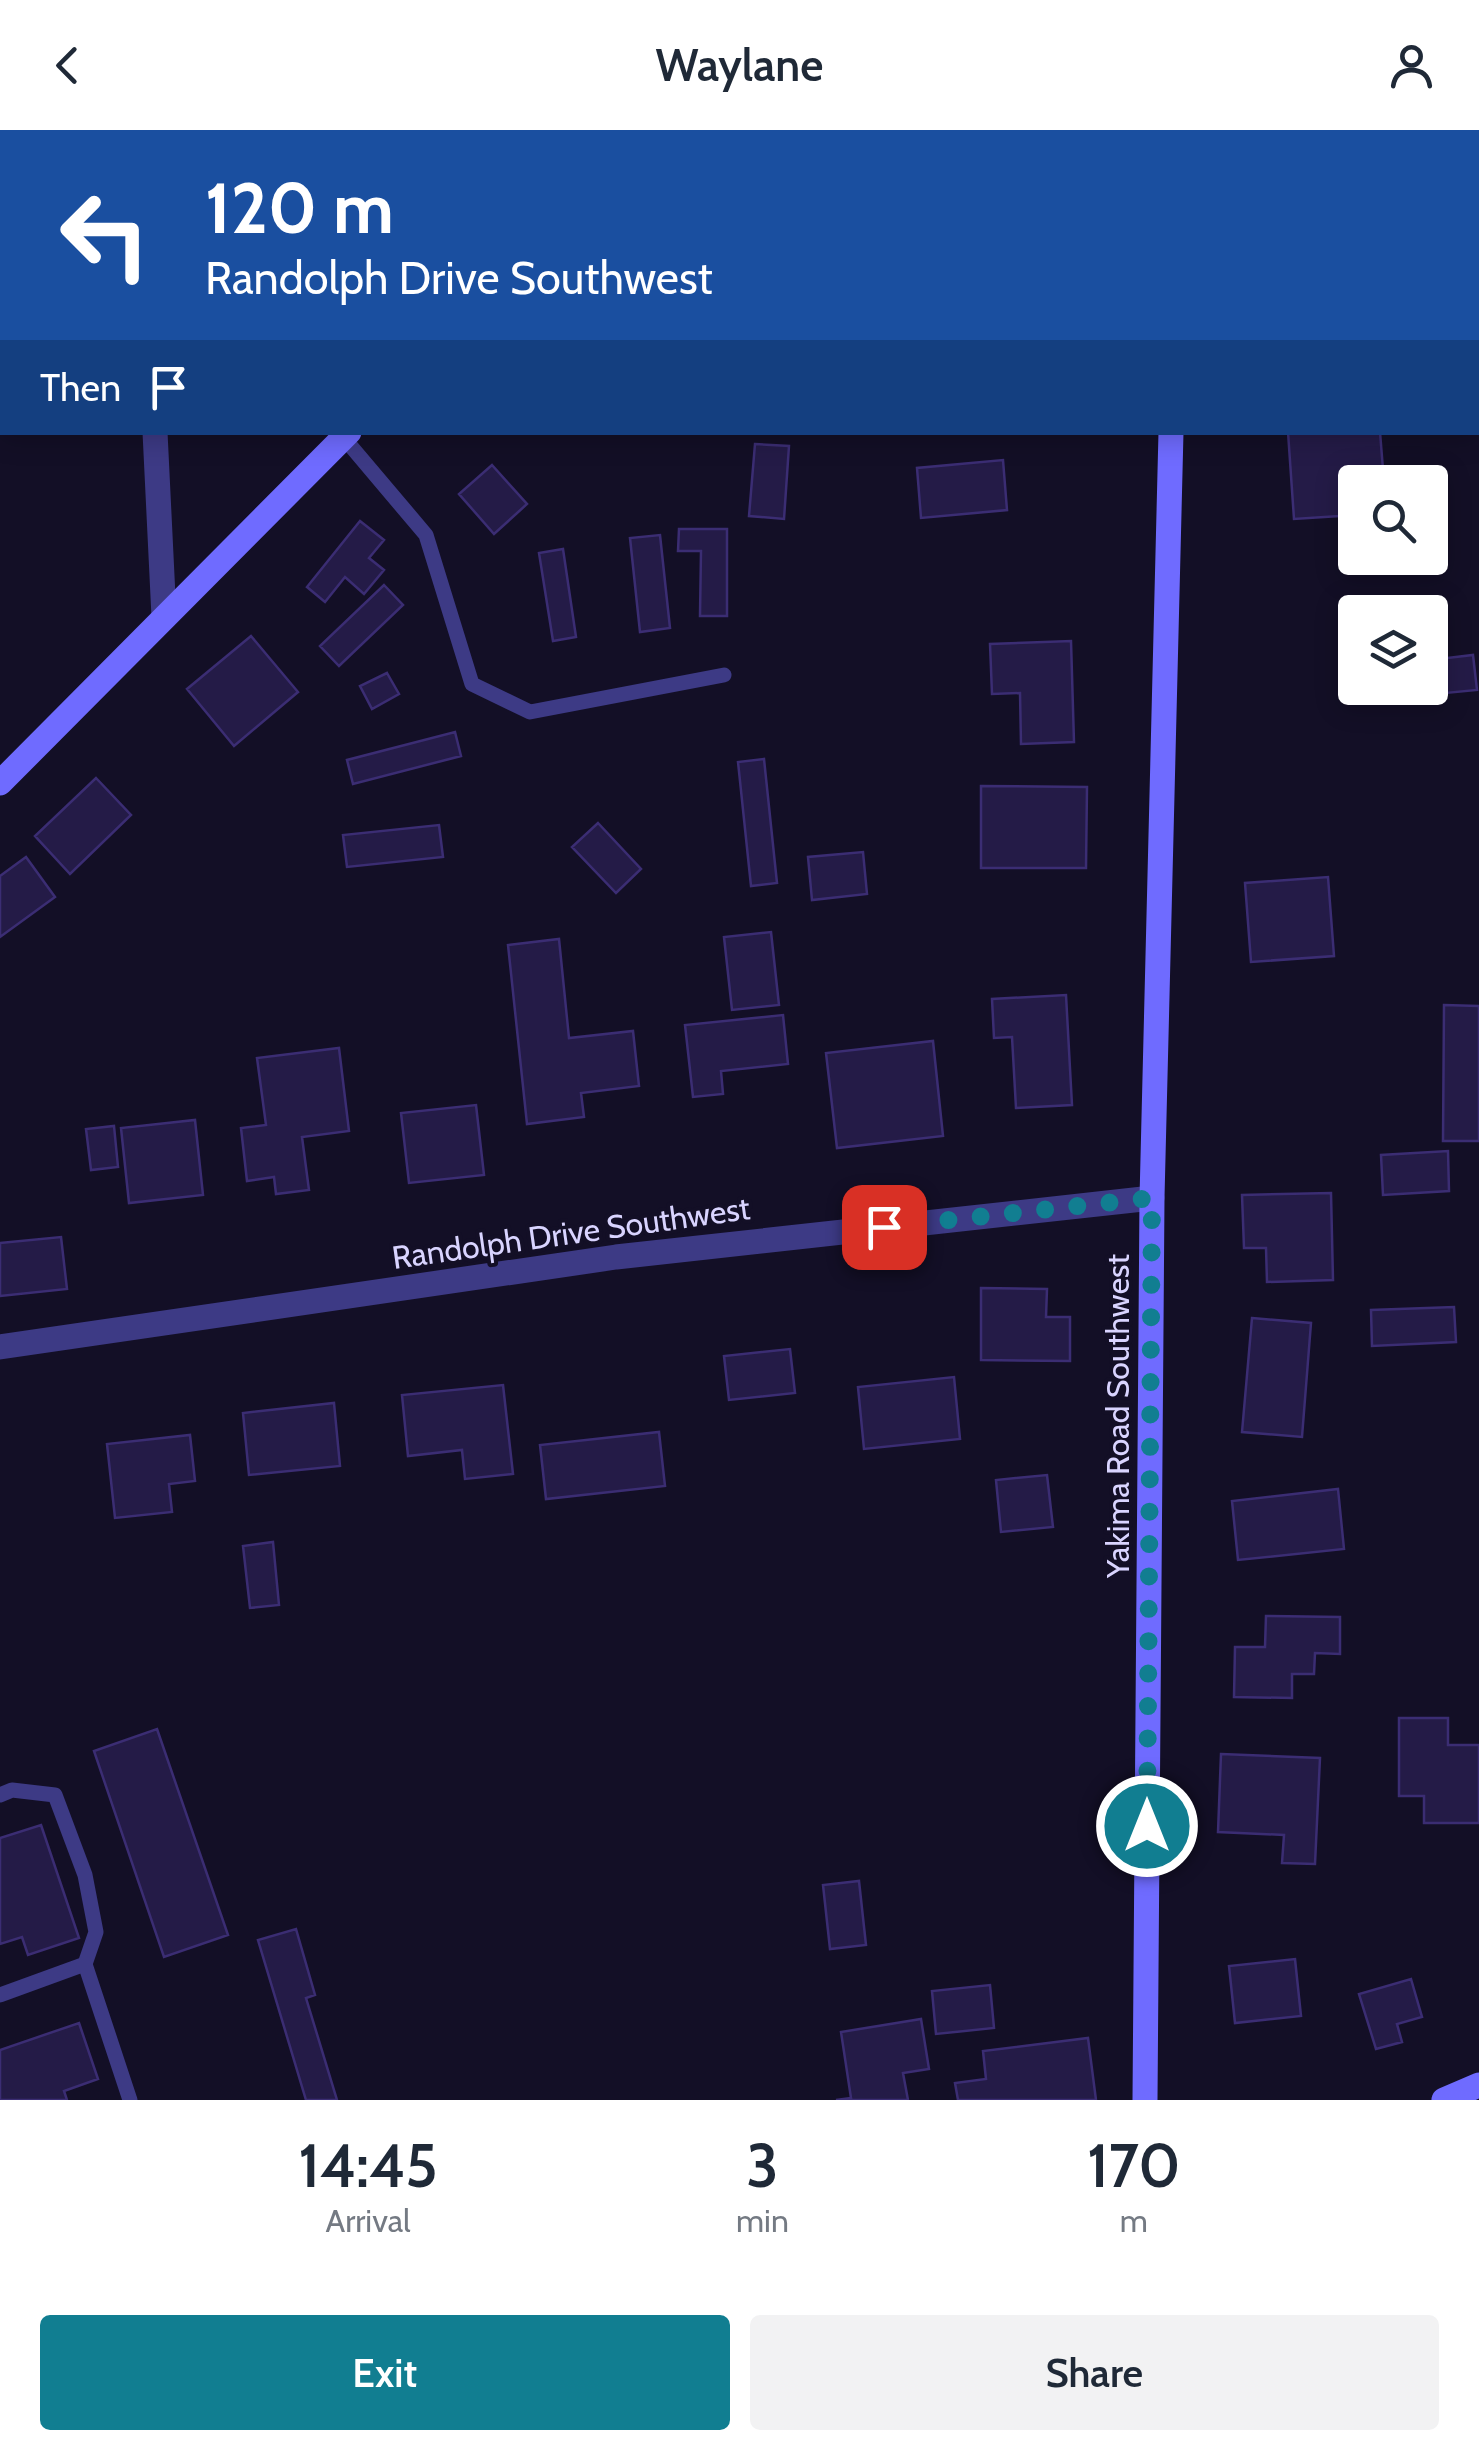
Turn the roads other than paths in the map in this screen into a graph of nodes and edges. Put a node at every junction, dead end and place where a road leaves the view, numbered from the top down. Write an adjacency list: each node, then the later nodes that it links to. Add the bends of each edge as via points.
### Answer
1 (155, 435): 4 (street)
2 (346, 435): 4 (street); 5 (lane, via 426,536 472,684 530,712)
3 (1172, 435): 7 (street, Yakima Road Southwest)
4 (164, 617): 6 (street)
5 (724, 675)
6 (0, 783)
7 (1152, 1198): 8 (street, Randolph Drive Southwest, via 616,1256); 14 (street, Yakima Road Southwest)
8 (0, 1347)
9 (0, 1794): 10 (lane, via 55,1795 85,1876 96,1932)
10 (85, 1964): 11 (lane); 13 (lane)
11 (0, 1995)
12 (1479, 2084): 15 (street)
13 (130, 2100)
14 (1145, 2100)
15 (1444, 2100)

